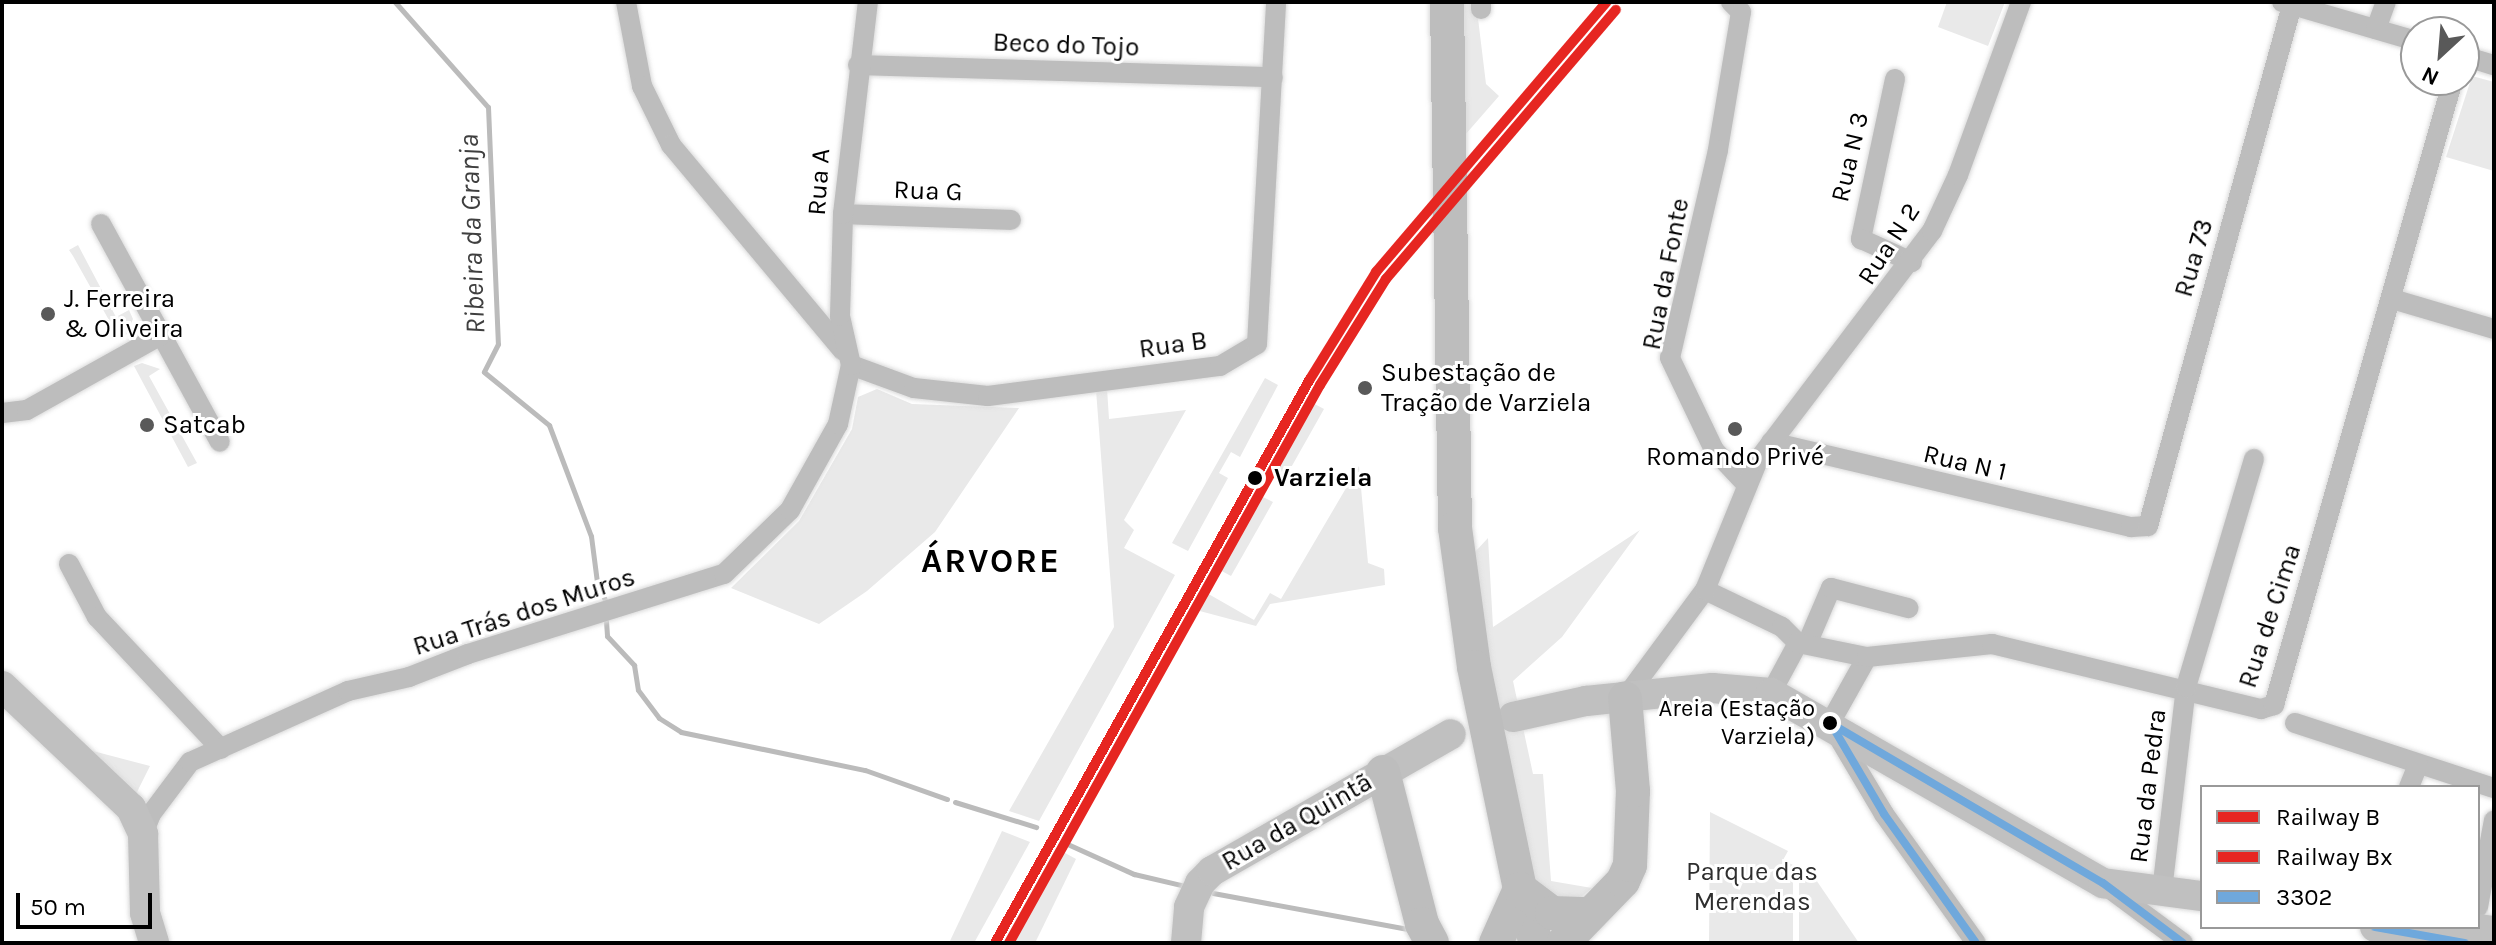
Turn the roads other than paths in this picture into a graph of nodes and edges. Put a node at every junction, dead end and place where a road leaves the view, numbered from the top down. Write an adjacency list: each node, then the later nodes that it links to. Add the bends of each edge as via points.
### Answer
1 (626, 2): 22 (street, via 642,86 671,145 707,194 831,332)
2 (868, 2): 11 (street, Rua A)
3 (1276, 2): 12 (street, Rua B)
4 (1447, 2): 50 (main road, via 1455,528 1474,667)
5 (1731, 2): 27 (street, Rua da Fonte, via 1741,12 1721,135 1670,358 1714,450)
6 (2021, 2): 18 (street, Rua N 2, via 1958,175)
7 (2386, 2): 9 (street)
8 (2287, 3): 9 (street); 28 (street, Rua 73)
9 (2376, 29): 10 (street)
10 (2400, 36)
11 (858, 65): 12 (street, Beco do Tojo); 15 (street, Rua A)
12 (1273, 77): 22 (street, Rua B, via 1257,344 1220,366 988,396 914,388)
13 (1895, 79): 18 (street, Rua N 3, via 1861,239)
14 (2449, 96): 19 (street, Rua de Cima)
15 (843, 214): 16 (street, Rua G); 22 (street, Rua A, via 840,316)
16 (1011, 220)
17 (101, 224): 21 (street)
18 (1912, 262): 25 (street, Rua N 2)
19 (2392, 299): 20 (street); 35 (street, Rua de Cima, via 2274,705 2261,709)
20 (2494, 329)
21 (161, 335): 23 (street, via 27,410); 24 (street)
22 (851, 365): 42 (street, Rua Trás dos Muros, via 838,424 790,510 724,574 409,677 348,691)
23 (2, 413)
24 (220, 442)
25 (1771, 442): 27 (street, Rua N 2); 28 (street, Rua N 1, via 2131,527)
26 (2254, 459): 35 (street, Rua da Pedra)
27 (1747, 485): 30 (street)
28 (2148, 526)
29 (69, 564): 42 (street, via 97,617)
30 (1705, 590): 32 (street, Rua de Cima, via 1782,627); 37 (street)
31 (1908, 608): 32 (street, via 1831,588)
32 (1802, 644): 33 (street, Rua de Cima); 36 (street)
33 (1867, 657): 35 (street, Rua de Cima, via 1992,644); 39 (street)
34 (2, 686): 48 (street, via 131,808)
35 (2186, 687): 51 (street, Rua da Pedra)
36 (1771, 693): 37 (street, via 1712,688); 39 (street)
37 (1625, 698): 38 (street); 54 (main road, via 1633,791 1630,865 1613,892)
38 (1513, 717)
39 (1830, 723): 49 (street); 61 (street, via 1884,814)
40 (2295, 723): 43 (street)
41 (1451, 734): 44 (street, Rua da Quintã)
42 (221, 749): 48 (street, Rua Trás dos Muros, via 190,762)
43 (2418, 765): 45 (street); 46 (street)
44 (1383, 772): 56 (street, Rua da Quintã, via 1212,871 1189,907); 57 (main road, via 1422,924)
45 (2410, 785)
46 (2494, 788)
47 (2494, 820): 53 (street)
48 (143, 834): 55 (street, via 145,913)
49 (2103, 883): 51 (street); 62 (street)
50 (1520, 889): 54 (main road, via 1552,913); 58 (main road); 59 (main road)
51 (2162, 891): 52 (street)
52 (2200, 895)
53 (2480, 900)
54 (1588, 914): 60 (main road)
55 (154, 943)
56 (1186, 943)
57 (1432, 943)
58 (1496, 943)
59 (1536, 943)
60 (1563, 943)
61 (1976, 943)
62 (2183, 943)

